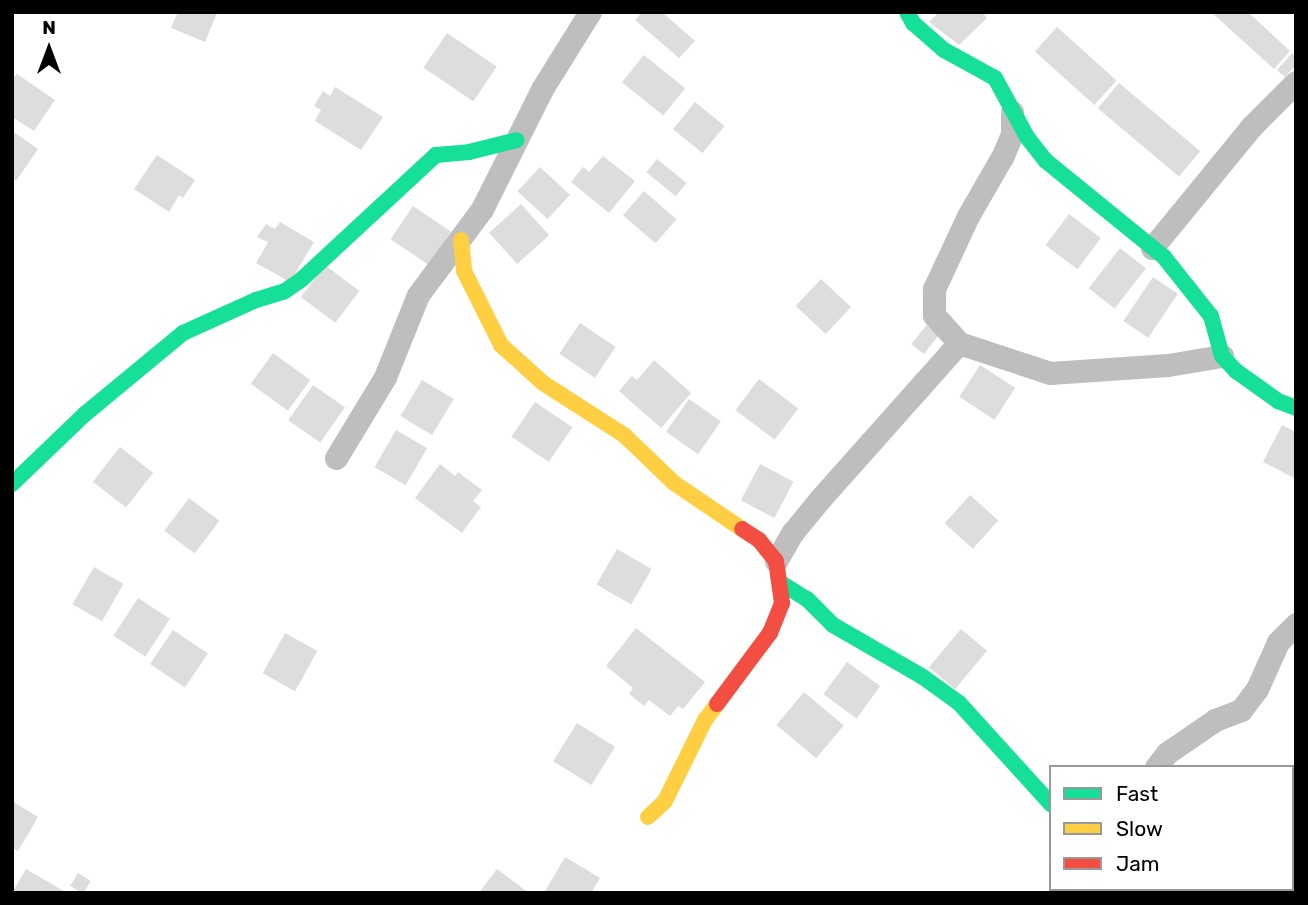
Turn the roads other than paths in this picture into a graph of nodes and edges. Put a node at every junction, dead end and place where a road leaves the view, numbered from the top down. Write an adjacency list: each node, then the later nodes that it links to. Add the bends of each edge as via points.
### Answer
1 (590, 12): 5 (street, via 542,89)
2 (907, 12): 4 (street, via 944,50 995,78)
3 (1296, 82): 7 (street, via 1252,126)
4 (1012, 105): 7 (street, via 1027,137 1046,160); 8 (street, via 1013,134 934,289 934,315)
5 (517, 140): 6 (street); 12 (street, via 436,155 302,279 183,333 85,414)
6 (461, 240): 11 (street, via 418,295 385,377); 13 (street, via 464,271 501,345 543,383 624,435 674,483 760,540)
7 (1152, 247): 9 (street, via 1211,316)
8 (959, 343): 9 (street, via 1050,373 1168,365); 13 (street, via 793,532)
9 (1222, 356): 10 (street, via 1236,371)
10 (1296, 408)
11 (336, 458)
12 (12, 484)
13 (779, 572): 16 (street, via 833,625 959,703); 17 (street, via 782,603 770,633 705,720 665,801)
14 (1296, 624): 15 (street, via 1279,642 1257,689 1241,710 1214,720 1167,753)
15 (1158, 765)
16 (1049, 802)
17 (648, 817)

